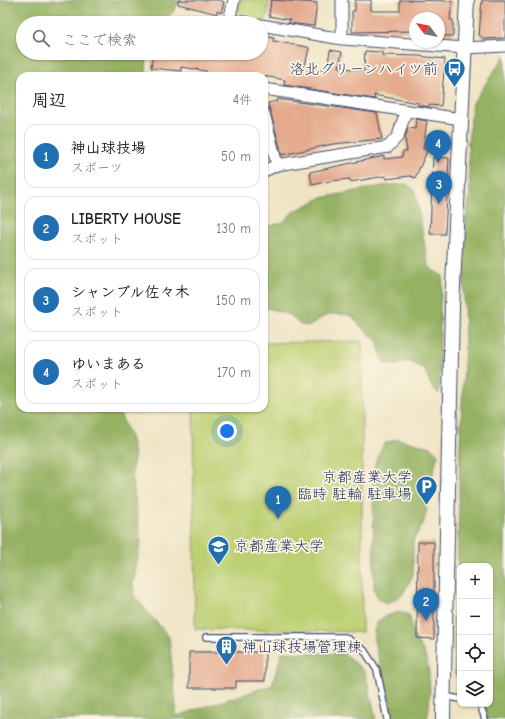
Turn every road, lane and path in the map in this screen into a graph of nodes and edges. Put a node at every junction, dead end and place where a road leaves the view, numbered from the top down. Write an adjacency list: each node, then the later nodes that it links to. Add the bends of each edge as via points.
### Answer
1 (234, 0): 4 (street)
2 (342, 0): 6 (street)
3 (467, 0): 8 (street)
4 (230, 16)
5 (268, 26): 6 (street)
6 (342, 39): 8 (street)
7 (505, 46): 8 (street)
8 (465, 48): 11 (street)
9 (268, 90): 10 (street)
10 (406, 111): 11 (street); 13 (street, via 398,136 388,147)
11 (461, 119): 16 (street, via 452,299)
12 (268, 129): 13 (street)
13 (277, 165): 14 (street)
14 (268, 169)
15 (206, 638): 19 (lane, via 345,637 364,650 377,670)
16 (443, 696): 17 (lane); 20 (street)
17 (457, 698)
18 (481, 707): 21 (lane)
19 (387, 719)
20 (444, 719)
21 (486, 719)

